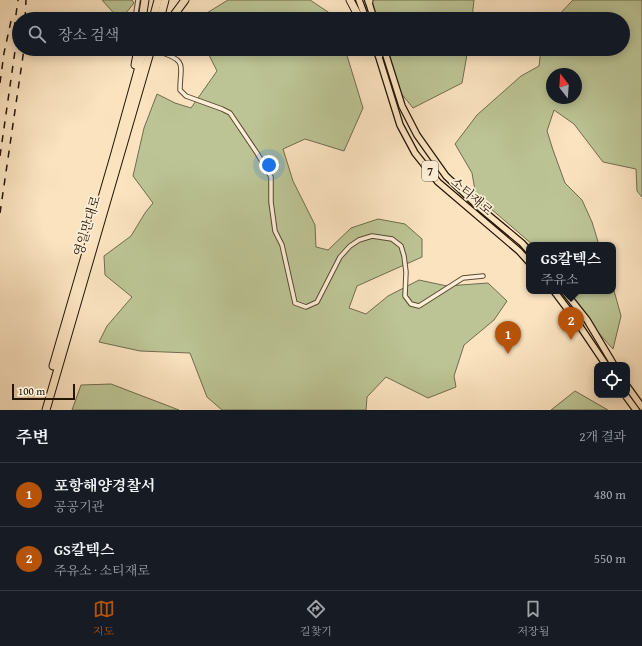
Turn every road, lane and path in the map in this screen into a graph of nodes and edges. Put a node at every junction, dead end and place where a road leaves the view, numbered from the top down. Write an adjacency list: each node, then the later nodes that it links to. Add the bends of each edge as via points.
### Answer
1 (138, 0): 9 (street)
2 (145, 0): 10 (highway)
3 (158, 0): 11 (highway)
4 (165, 0): 12 (highway)
5 (185, 0): 13 (highway)
6 (350, 0): 14 (highway)
7 (359, 0): 15 (main road)
8 (369, 0): 16 (main road)
9 (136, 12)
10 (143, 12)
11 (154, 12)
12 (162, 12)
13 (176, 12)
14 (356, 12)
15 (363, 12)
16 (372, 12)
17 (137, 56): 25 (highway)
18 (142, 56): 25 (highway, 영일만대로)
19 (149, 56): 24 (highway, 영일만대로)
20 (154, 56): 24 (highway)
21 (171, 56): 28 (street, via 178,59 182,66 180,90 186,96 222,108 233,116 271,177 275,231 282,245 295,303 306,307 317,302 340,257 350,246 372,236 392,239 401,246 406,272 405,296 411,304 419,306 463,278)
22 (379, 56): 27 (main road, 소티재로 / 7, via 400,125 415,153 438,182)
23 (386, 56): 26 (main road, 소티재로 / 7, via 402,106 416,135 446,176)
24 (144, 73): 37 (highway, 영일만대로)
25 (131, 91): 36 (highway, 영일만대로)
26 (526, 248)
27 (526, 259)
28 (483, 276)
29 (556, 294): 31 (main road)
30 (566, 294): 32 (main road, via 587,320)
31 (604, 362)
32 (612, 362)
33 (630, 390): 35 (main road)
34 (627, 398): 38 (main road)
35 (642, 407)
36 (41, 410)
37 (46, 410)
38 (636, 410)

